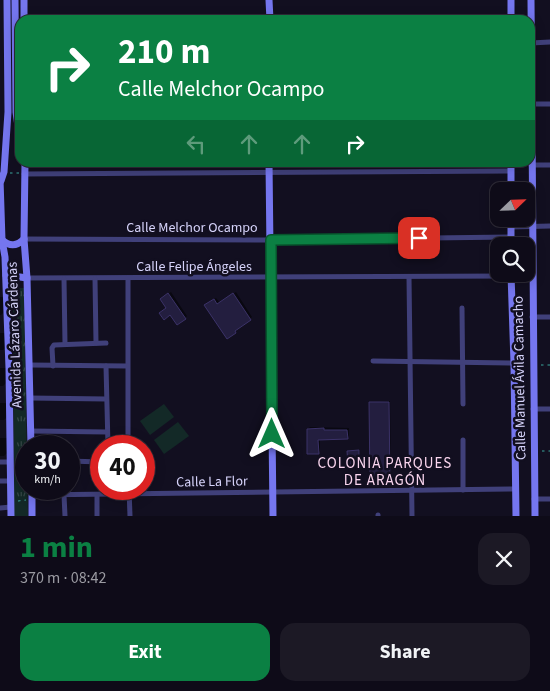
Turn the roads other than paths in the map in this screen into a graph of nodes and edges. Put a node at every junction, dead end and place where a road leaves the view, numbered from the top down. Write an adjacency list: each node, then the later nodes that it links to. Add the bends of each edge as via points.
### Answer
1 (7, 0): 15 (street)
2 (15, 0): 15 (street)
3 (24, 0): 7 (street)
4 (269, 0): 8 (street)
5 (511, 0): 9 (street)
6 (531, 0): 10 (street, Calle Manuel Ávila Camacho)
7 (24, 15)
8 (270, 15)
9 (511, 15)
10 (531, 15)
11 (550, 42): 12 (street)
12 (535, 43)
13 (535, 104): 14 (street)
14 (550, 104)
15 (12, 112): 16 (street); 26 (street, Avenida Lázaro Cárdenas, via 4,172)
16 (15, 123)
17 (535, 165): 18 (street)
18 (550, 165)
19 (24, 167): 25 (street, Avenida Lázaro Cárdenas)
20 (270, 167): 24 (street)
21 (476, 167): 24 (street)
22 (510, 167): 27 (street)
23 (531, 167): 28 (street, Calle Manuel Ávila Camacho)
24 (270, 173): 25 (street); 36 (street)
25 (24, 174): 34 (street, Avenida Lázaro Cárdenas)
26 (0, 180): 35 (street, Avenida Lázaro Cárdenas)
27 (511, 182)
28 (531, 182)
29 (535, 226): 30 (street)
30 (550, 226)
31 (511, 228): 33 (street)
32 (531, 228): 47 (street, Calle Manuel Ávila Camacho)
33 (511, 236): 36 (street, Calle Melchor Ocampo)
34 (24, 239): 35 (street, via 12,245); 36 (street, Calle Melchor Ocampo); 41 (street, Avenida Lázaro Cárdenas)
35 (2, 240): 37 (street, Avenida Lázaro Cárdenas)
36 (271, 240): 39 (street)
37 (3, 275): 41 (street); 72 (street, Avenida Lázaro Cárdenas)
38 (490, 275): 40 (street, Calle Felipe Ángeles)
39 (271, 277): 40 (street, Calle Felipe Ángeles); 42 (street, Calle Felipe Ángeles); 79 (street)
40 (409, 277): 54 (street)
41 (27, 278): 43 (street, Calle Felipe Ángeles); 56 (street, Avenida Lázaro Cárdenas)
42 (128, 278): 44 (street, Calle Felipe Ángeles); 59 (street)
43 (64, 279): 44 (street, Calle Felipe Ángeles); 51 (street)
44 (95, 279): 49 (street)
45 (511, 282): 55 (street, Calle Manuel Ávila Camacho)
46 (462, 308): 53 (street)
47 (532, 317): 48 (street); 63 (street, Calle Manuel Ávila Camacho)
48 (550, 317)
49 (96, 343): 50 (street); 51 (street)
50 (106, 343)
51 (65, 344): 57 (street, via 53,347)
52 (373, 361): 54 (street)
53 (462, 362): 54 (street); 55 (street); 62 (street)
54 (410, 363): 75 (street)
55 (514, 364): 77 (street, Calle Manuel Ávila Camacho)
56 (30, 365): 57 (street); 60 (street, Avenida Lázaro Cárdenas)
57 (53, 366): 58 (street)
58 (106, 366): 59 (street); 61 (street)
59 (128, 366): 69 (street)
60 (30, 398): 61 (street); 65 (street, Avenida Lázaro Cárdenas)
61 (106, 399): 66 (street)
62 (463, 404)
63 (533, 409): 64 (street); 80 (street, Calle Manuel Ávila Camacho)
64 (550, 409)
65 (31, 431): 66 (street); 67 (street, Avenida Lázaro Cárdenas)
66 (107, 432): 68 (street)
67 (31, 435)
68 (107, 435)
69 (128, 435)
70 (463, 440): 76 (street)
71 (0, 462): 72 (street)
72 (10, 462): 74 (street, Avenida Lázaro Cárdenas)
73 (0, 481): 74 (street)
74 (10, 481): 86 (street, Avenida Lázaro Cárdenas)
75 (412, 490): 76 (street, Calle La Flor); 79 (street, Calle La Flor); 94 (street)
76 (463, 490): 77 (street, Calle La Flor)
77 (516, 490): 95 (street, Calle Manuel Ávila Camacho)
78 (155, 491): 79 (street, Calle La Flor)
79 (273, 492): 93 (street)
80 (534, 499): 81 (street); 96 (street, Calle Manuel Ávila Camacho)
81 (550, 499)
82 (32, 500): 89 (street)
83 (64, 500): 90 (street)
84 (97, 500): 91 (street)
85 (129, 500): 92 (street)
86 (11, 504): 87 (street); 88 (street, Avenida Lázaro Cárdenas)
87 (0, 508)
88 (11, 516)
89 (32, 516)
90 (65, 516)
91 (97, 516)
92 (130, 516)
93 (273, 516)
94 (412, 516)
95 (516, 516)
96 (535, 516)

